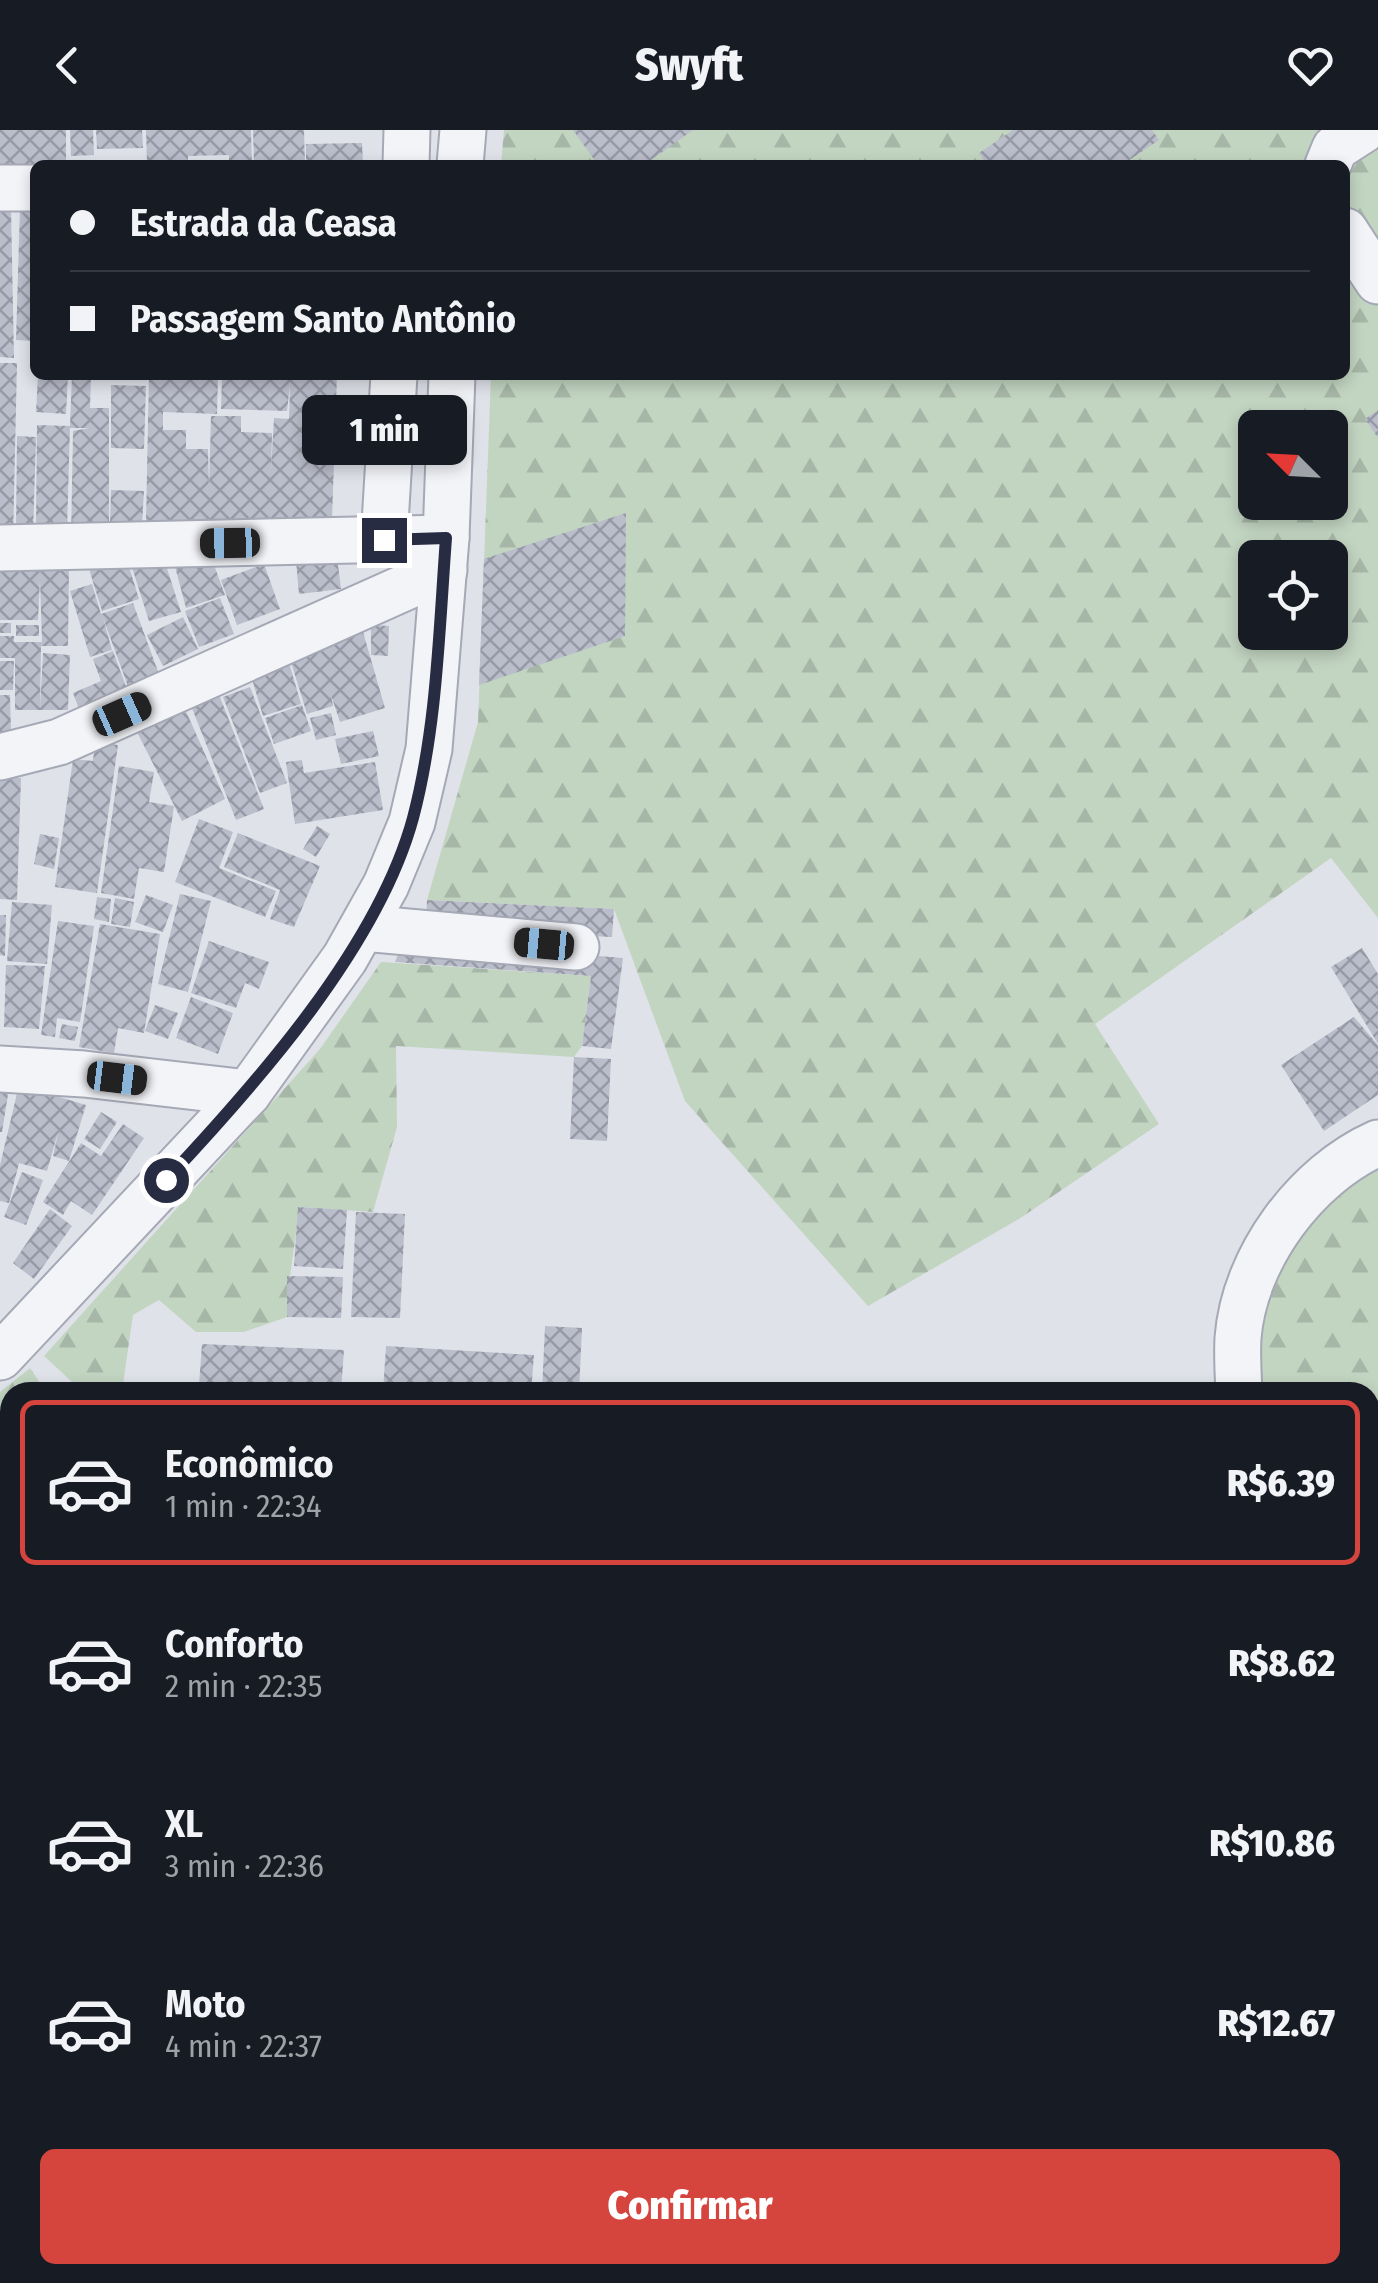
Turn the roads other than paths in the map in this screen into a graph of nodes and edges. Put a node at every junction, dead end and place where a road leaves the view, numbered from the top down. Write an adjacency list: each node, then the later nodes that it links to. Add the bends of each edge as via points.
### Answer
1 (407, 130): 4 (street)
2 (462, 130): 5 (street)
3 (1362, 130): 6 (street, via 1335,148)
4 (406, 160)
5 (460, 160)
6 (1330, 160)
7 (0, 188): 8 (street)
8 (30, 188)
9 (1350, 239): 10 (street)
10 (1378, 281)
11 (394, 380): 13 (street)
12 (452, 380): 15 (street)
13 (384, 540): 14 (street); 15 (street)
14 (0, 548)
15 (445, 554): 16 (street, via 58,742); 17 (street, via 429,748 412,822)
16 (0, 757)
17 (364, 928): 18 (street); 20 (street)
18 (576, 947)
19 (0, 1069): 20 (street)
20 (248, 1093): 22 (street)
21 (1378, 1144): 23 (street, via 1356,1153 1299,1201 1258,1263 1238,1334)
22 (0, 1358)
23 (1238, 1382)

